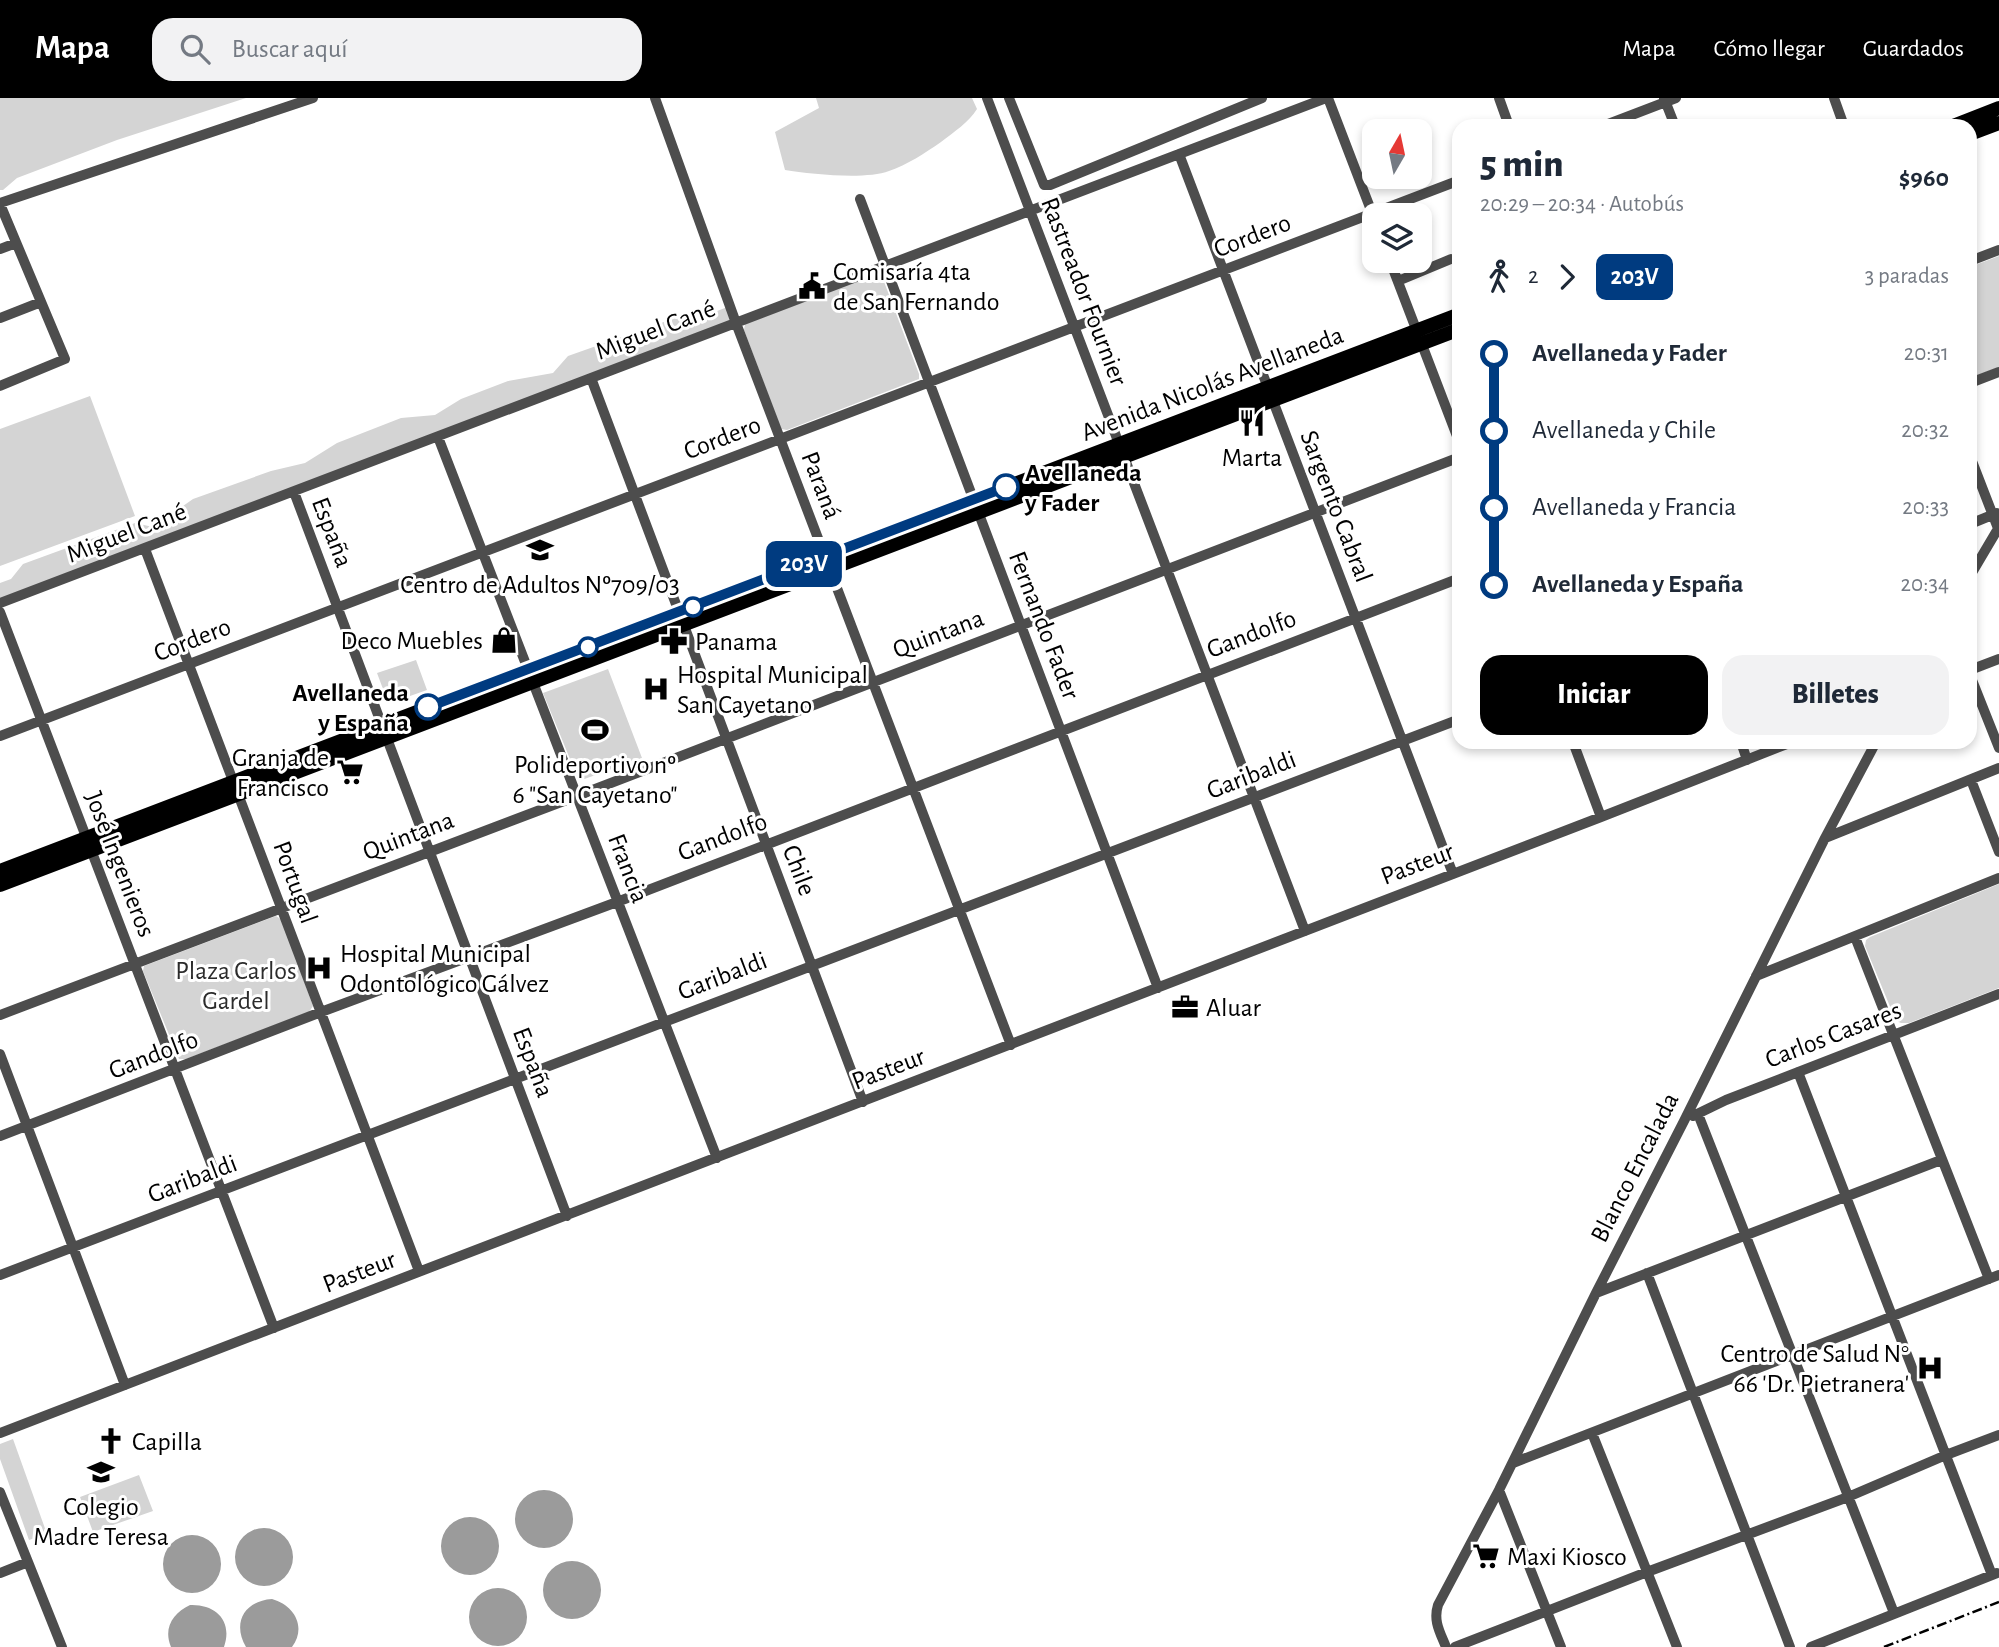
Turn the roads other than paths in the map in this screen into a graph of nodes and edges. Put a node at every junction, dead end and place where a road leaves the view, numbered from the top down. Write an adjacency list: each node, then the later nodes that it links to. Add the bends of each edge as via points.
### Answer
1 (313, 98): 24 (street)
2 (655, 98): 39 (street, Paraná)
3 (988, 98): 25 (street, Rastreador Fournier)
4 (1009, 98): 10 (street, via 1044,186)
5 (1262, 98): 10 (street)
6 (1327, 98): 19 (street, Miguel Cané); 22 (street)
7 (1499, 98): 12 (street)
8 (1834, 98): 15 (street)
9 (1669, 99): 13 (street); 14 (street)
10 (1233, 103)
11 (1999, 108): 16 (main road)
12 (1506, 119)
13 (1620, 119)
14 (1673, 119)
15 (1842, 119)
16 (1970, 119)
17 (1999, 123): 18 (main road)
18 (1977, 131)
19 (1179, 154): 25 (street, Miguel Cané); 33 (street, Sargento Cabral)
20 (1452, 183): 23 (street, Cordero)
21 (860, 199): 32 (street, Fernando Fader)
22 (1368, 203)
23 (1404, 203)
24 (0, 204): 27 (street)
25 (1030, 210): 32 (street, Miguel Cané); 40 (street, Rastreador Fournier)
26 (1362, 220): 33 (street, Cordero)
27 (16, 243): 28 (street); 36 (street)
28 (0, 248)
29 (1999, 250): 30 (street)
30 (1977, 258)
31 (1451, 259): 35 (street)
32 (885, 266): 39 (street, Miguel Cané); 46 (street, Fernando Fader)
33 (1223, 271): 40 (street, Cordero); 48 (street, Sargento Cabral)
34 (1395, 273): 35 (street)
35 (1398, 281): 42 (street)
36 (41, 302): 37 (street); 47 (street, via 65,359)
37 (0, 318)
38 (1452, 318): 42 (main road, Avenida Nicolás Avellaneda)
39 (736, 323): 44 (street, Miguel Cané); 51 (street, Paraná)
40 (1075, 327): 46 (street, Cordero); 52 (street, Rastreador Fournier)
41 (1452, 331): 42 (main road, Avenida Nicolás Avellaneda)
42 (1419, 337): 48 (main road, Avenida Nicolás Avellaneda); 49 (street)
43 (1999, 372): 45 (street)
44 (591, 378): 50 (street, Miguel Cané); 56 (street, Chile)
45 (1977, 380)
46 (929, 383): 51 (street, Cordero); 57 (street, Fernando Fader)
47 (0, 386)
48 (1270, 394): 52 (main road, Avenida Nicolás Avellaneda); 58 (street, Sargento Cabral)
49 (1452, 423)
50 (438, 437): 55 (street, Miguel Cané); 63 (street, Francia)
51 (780, 440): 56 (street, Cordero); 64 (street, Paraná)
52 (1122, 451): 57 (main road, Avenida Nicolás Avellaneda); 66 (street, Rastreador Fournier)
53 (1452, 460): 58 (street, Quintana)
54 (1977, 472): 59 (street)
55 (294, 492): 62 (street, Miguel Cané); 69 (street, España)
56 (635, 495): 63 (street, Cordero); 72 (street, Chile)
57 (976, 506): 64 (main road, Avenida Nicolás Avellaneda); 73 (street, Fernando Fader)
58 (1315, 512): 66 (street, Quintana); 71 (street, Sargento Cabral)
59 (1996, 514): 60 (street); 61 (street)
60 (1977, 521)
61 (1999, 529): 65 (street)
62 (145, 549): 68 (street, Miguel Cané); 75 (street, Portugal)
63 (482, 553): 69 (street, Cordero); 78 (street, Francia)
64 (827, 563): 72 (main road, Avenida Nicolás Avellaneda); 79 (street, Paraná)
65 (1977, 565)
66 (1167, 569): 73 (street, Quintana); 77 (street, Rastreador Fournier)
67 (1452, 581): 71 (street, Gandolfo)
68 (0, 603)
69 (338, 608): 75 (street, Cordero); 83 (street, España)
70 (0, 612): 81 (street, José Ingenieros)
71 (1355, 618): 77 (street, Gandolfo); 87 (street, Sargento Cabral)
72 (681, 619): 78 (main road, Avenida Nicolás Avellaneda); 86 (street, Chile)
73 (1021, 625): 79 (street, Quintana); 84 (street, Fernando Fader)
74 (1999, 659): 76 (street)
75 (190, 664): 81 (street, Cordero); 96 (street, Portugal)
76 (1977, 670)
77 (1207, 674): 84 (street, Gandolfo); 99 (street, Rastreador Fournier)
78 (530, 676): 83 (main road, Avenida Nicolás Avellaneda); 98 (street, Francia)
79 (873, 682): 86 (street, Quintana); 97 (street, Paraná)
80 (1977, 691): 88 (street)
81 (41, 720): 85 (street, Cordero); 103 (street, José Ingenieros)
82 (1452, 722): 87 (street, Garibaldi)
83 (384, 731): 96 (main road, Avenida Nicolás Avellaneda); 104 (street, España)
84 (1060, 731): 97 (street, Gandolfo); 106 (street, Fernando Fader)
85 (0, 736)
86 (726, 739): 98 (street, Quintana); 102 (street, Chile)
87 (1402, 741): 99 (street, Garibaldi); 108 (street, Sargento Cabral)
88 (1999, 748)
89 (1576, 749): 100 (street)
90 (1743, 749): 93 (street)
91 (1774, 749): 93 (street, Pasteur)
92 (1872, 749): 101 (street, Blanco Encalada)
93 (1747, 760): 100 (street, Pasteur)
94 (1999, 768): 95 (street)
95 (1971, 780): 101 (street); 105 (street)
96 (237, 787): 103 (main road, Avenida Nicolás Avellaneda); 112 (street, Portugal)
97 (913, 787): 102 (street, Gandolfo); 113 (street, Paraná)
98 (577, 796): 104 (street, Quintana); 111 (street, Francia)
99 (1254, 797): 106 (street, Garibaldi); 114 (street, Rastreador Fournier)
100 (1601, 817): 108 (street, Pasteur)
101 (1825, 838): 119 (street, Blanco Encalada)
102 (766, 843): 111 (street, Gandolfo); 118 (street, Chile)
103 (89, 844): 107 (main road, Avenida Nicolás Avellaneda); 110 (main road, Avenida Nicolás Avellaneda); 117 (street, José Ingenieros)
104 (430, 852): 112 (street, Quintana); 116 (street, España)
105 (1999, 852)
106 (1107, 853): 113 (street, Garibaldi); 120 (street, Fernando Fader)
107 (0, 871)
108 (1452, 874): 114 (street, Pasteur)
109 (1999, 878): 115 (street)
110 (0, 885)
111 (617, 902): 116 (street, Gandolfo); 124 (street, Francia)
112 (281, 908): 117 (street, Quintana); 122 (street, Portugal)
113 (960, 909): 118 (street, Garibaldi); 126 (street, Paraná)
114 (1305, 931): 120 (street, Pasteur)
115 (1855, 937): 119 (street); 125 (street)
116 (470, 958): 122 (street, Gandolfo); 130 (street, España)
117 (135, 964): 123 (street, Quintana); 128 (street, José Ingenieros)
118 (812, 965): 124 (street, Garibaldi); 131 (street, Chile)
119 (1756, 976): 133 (street, Blanco Encalada)
120 (1158, 988): 126 (street, Pasteur)
121 (1999, 994): 125 (street, Carlos Casares)
122 (321, 1012): 128 (street, Gandolfo); 135 (street, Portugal)
123 (0, 1015)
124 (664, 1022): 130 (street, Garibaldi); 137 (street, Francia)
125 (1893, 1035): 129 (street, Carlos Casares); 138 (street)
126 (1011, 1045): 131 (street, Pasteur)
127 (0, 1054): 134 (street)
128 (175, 1070): 134 (street, Gandolfo); 139 (street, José Ingenieros)
129 (1798, 1072): 132 (street, Carlos Casares); 140 (street)
130 (516, 1079): 135 (street, Garibaldi); 141 (street, España)
131 (863, 1102): 137 (street, Pasteur)
132 (1698, 1114): 133 (street, Carlos Casares); 142 (street)
133 (1684, 1121): 148 (street, Blanco Encalada)
134 (27, 1126): 136 (street, Gandolfo); 143 (street)
135 (369, 1135): 139 (street, Garibaldi); 144 (street, Portugal)
136 (0, 1136)
137 (717, 1158): 141 (street, Pasteur)
138 (1941, 1160): 140 (street); 147 (street)
139 (222, 1191): 143 (street, Garibaldi); 150 (street, José Ingenieros)
140 (1845, 1196): 142 (street); 149 (street)
141 (567, 1216): 144 (street, Pasteur)
142 (1746, 1236): 145 (street); 151 (street)
143 (74, 1247): 146 (street, Garibaldi); 152 (street)
144 (419, 1271): 150 (street, Pasteur)
145 (1647, 1273): 148 (street); 153 (street)
146 (0, 1275)
147 (1994, 1277): 149 (street)
148 (1596, 1293): 158 (street, Blanco Encalada)
149 (1892, 1316): 151 (street); 157 (street)
150 (274, 1328): 152 (street, Pasteur)
151 (1793, 1354): 153 (street); 161 (street)
152 (125, 1385): 154 (street, Pasteur)
153 (1692, 1394): 155 (street); 162 (street)
154 (0, 1433)
155 (1592, 1433): 158 (street); 164 (street)
156 (1999, 1435): 157 (street)
157 (1946, 1455): 161 (street); 166 (street)
158 (1513, 1463): 159 (street, Blanco Encalada)
159 (1499, 1490): 167 (street); 170 (street, Blanco Encalada, via 1435,1614)
160 (0, 1492): 163 (street)
161 (1848, 1497): 162 (street); 168 (street)
162 (1748, 1535): 164 (street); 174 (street)
163 (28, 1562): 165 (street); 169 (street)
164 (1647, 1572): 167 (street); 173 (street)
165 (0, 1573)
166 (1996, 1574): 168 (street)
167 (1546, 1611): 171 (street); 172 (street)
168 (1894, 1613): 175 (street)
169 (62, 1647)
170 (1446, 1647)
171 (1455, 1647)
172 (1561, 1647)
173 (1678, 1647)
174 (1790, 1647)
175 (1811, 1647)

